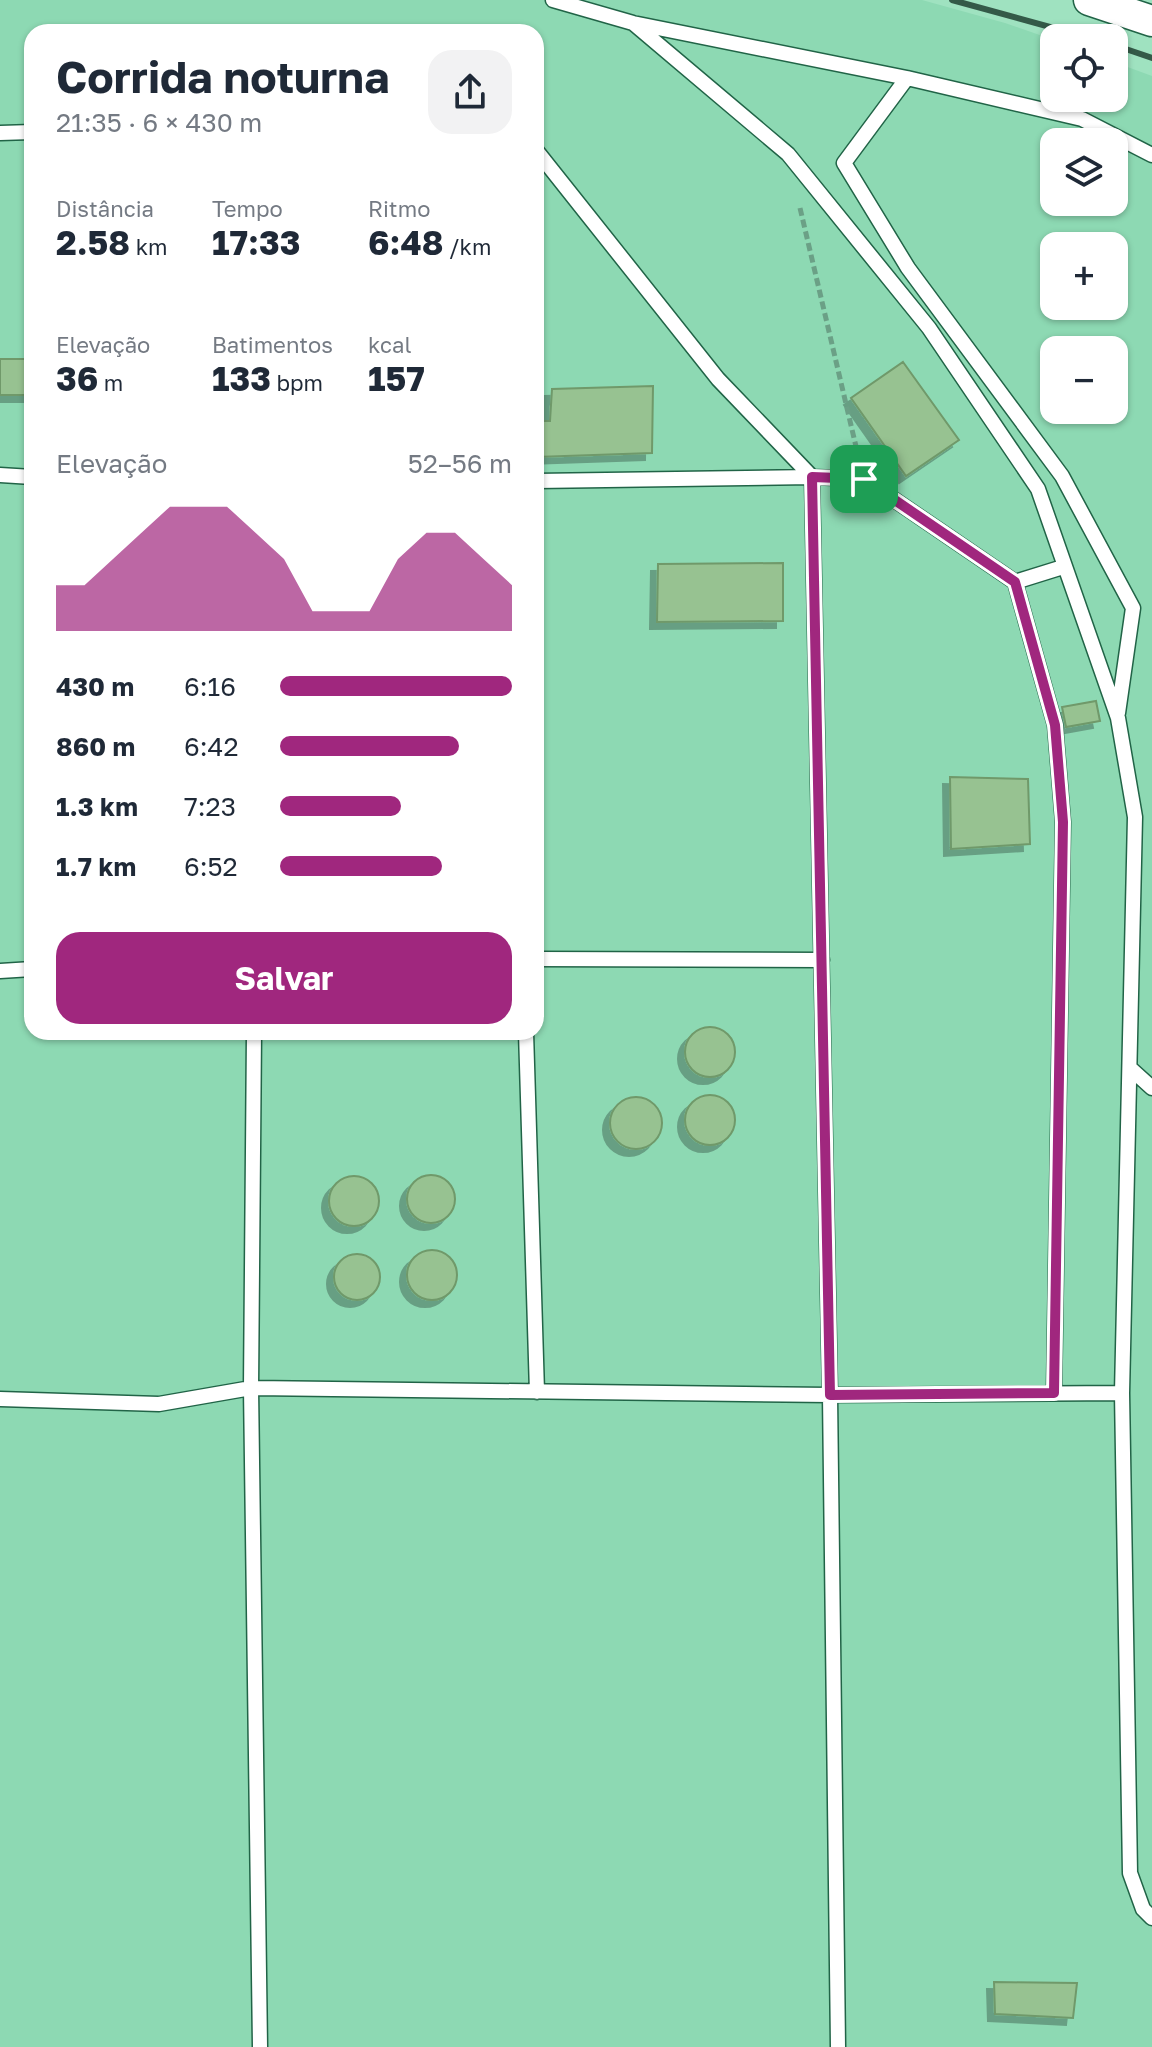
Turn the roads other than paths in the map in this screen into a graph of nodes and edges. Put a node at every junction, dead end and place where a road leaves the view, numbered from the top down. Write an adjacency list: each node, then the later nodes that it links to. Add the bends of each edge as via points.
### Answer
1 (553, 0): 4 (lane)
2 (1089, 0): 3 (street)
3 (1152, 21)
4 (633, 23): 5 (lane); 14 (lane, via 788,154 929,328 1038,489)
5 (907, 78): 8 (lane, via 1082,119); 16 (lane, via 844,163 908,268 1062,476 1133,608)
6 (24, 132): 7 (lane)
7 (0, 133)
8 (1152, 155)
9 (544, 160): 12 (lane, via 718,379)
10 (0, 475): 11 (lane)
11 (24, 476)
12 (812, 477): 13 (lane); 15 (lane, via 864,479); 18 (lane)
13 (544, 481)
14 (1063, 567): 15 (lane); 16 (lane)
15 (1015, 582): 27 (lane, via 1055,725 1063,822)
16 (1118, 718): 23 (lane, via 1135,817)
17 (544, 959): 18 (lane)
18 (822, 960): 29 (lane)
19 (24, 970): 20 (lane)
20 (0, 971)
21 (254, 1040): 25 (lane)
22 (526, 1040): 26 (lane)
23 (1131, 1069): 24 (lane); 28 (lane)
24 (1152, 1088)
25 (251, 1388): 26 (lane); 30 (lane, via 159,1404); 32 (lane)
26 (537, 1392): 29 (lane)
27 (1054, 1393): 28 (lane); 29 (lane)
28 (1122, 1393): 31 (lane, via 1130,1873 1143,1909)
29 (830, 1395): 33 (lane)
30 (0, 1399)
31 (1152, 1918)
32 (260, 2047)
33 (838, 2047)

